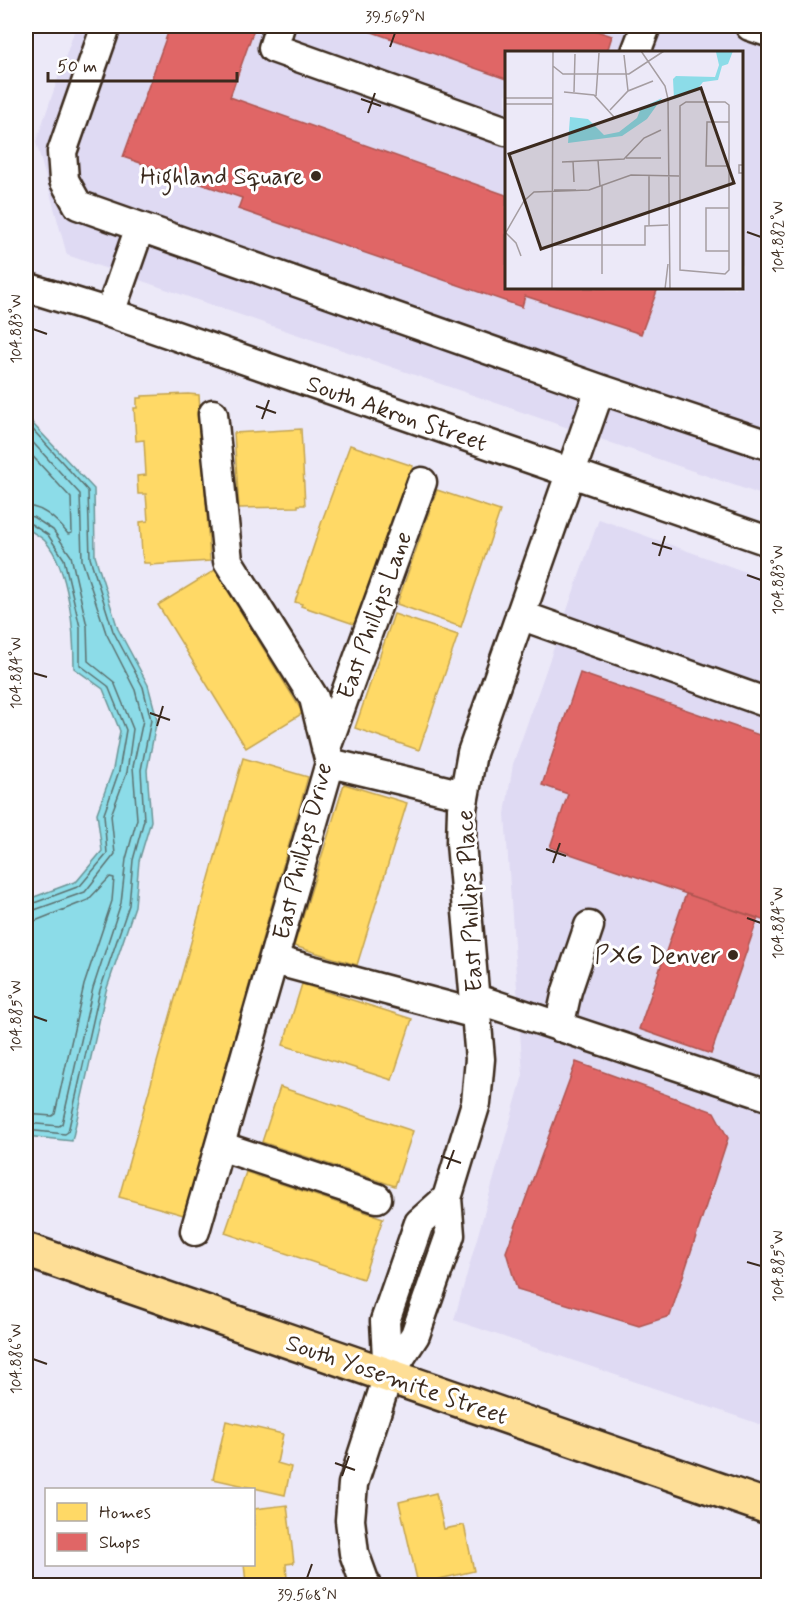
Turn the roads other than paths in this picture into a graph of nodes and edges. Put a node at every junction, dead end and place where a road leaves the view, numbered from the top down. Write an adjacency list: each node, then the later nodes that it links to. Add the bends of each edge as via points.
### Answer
1 (106, 26): 8 (street, via 62,152 64,180 78,205)
2 (280, 26): 7 (street, via 273,48)
3 (646, 26): 6 (street)
4 (750, 26): 5 (street)
5 (768, 32)
6 (636, 51)
7 (505, 131)
8 (140, 227): 10 (street); 11 (street)
9 (26, 287): 10 (street, South Akron Street)
10 (110, 313): 14 (street, South Akron Street)
11 (600, 389): 13 (street); 14 (street, East Phillips Place)
12 (213, 414): 19 (street, East Phillips Drive, via 228,561 314,698)
13 (768, 445)
14 (569, 473): 16 (street, South Akron Street); 17 (street, East Phillips Place)
15 (422, 482): 19 (street, East Phillips Lane)
16 (768, 541)
17 (520, 615): 18 (street); 20 (street, East Phillips Place, via 472,753)
18 (768, 703)
19 (328, 756): 20 (street); 22 (street, East Phillips Drive)
20 (464, 795): 23 (street, East Phillips Place, via 461,843)
21 (589, 926): 24 (street)
22 (274, 960): 23 (street); 26 (street, East Phillips Drive)
23 (475, 1006): 24 (street); 30 (street, East Phillips Place, via 480,1059 476,1103 447,1198 450,1235 415,1335)
24 (559, 1027): 25 (street)
25 (768, 1096)
26 (220, 1146): 27 (street); 28 (street, East Phillips Drive)
27 (377, 1198)
28 (195, 1231)
29 (26, 1250): 30 (main road, South Yosemite Street)
30 (388, 1376): 31 (main road, South Yosemite Street); 32 (street, East Phillips Place, via 353,1484 350,1520 354,1553)
31 (768, 1507)
32 (366, 1586)

